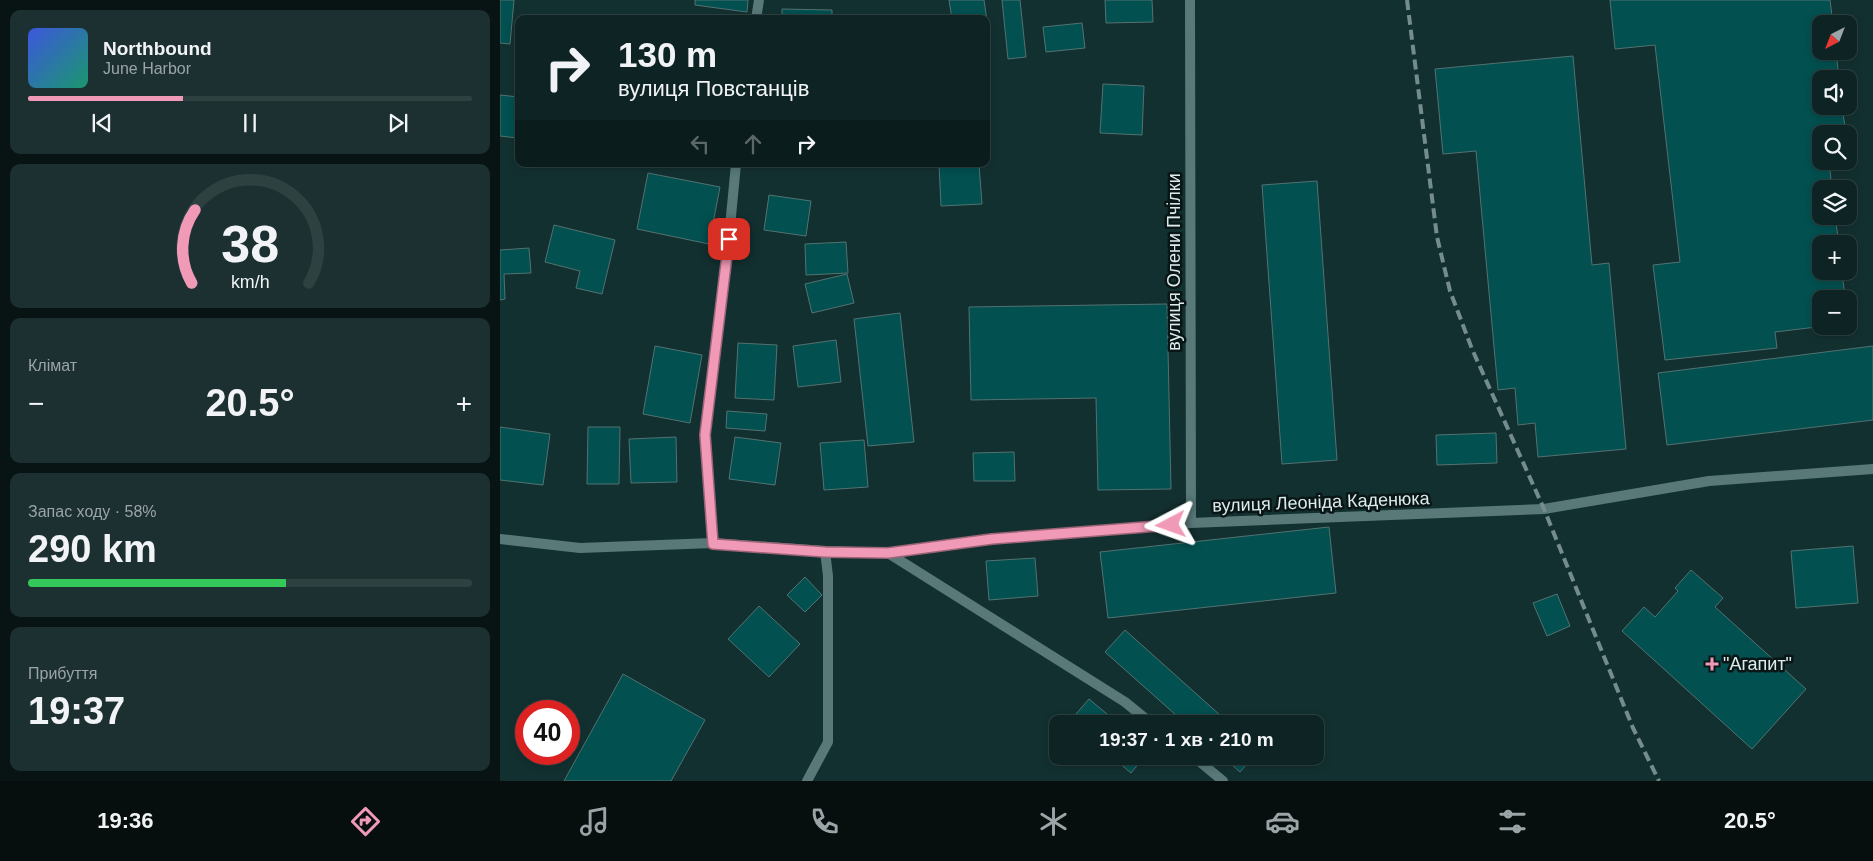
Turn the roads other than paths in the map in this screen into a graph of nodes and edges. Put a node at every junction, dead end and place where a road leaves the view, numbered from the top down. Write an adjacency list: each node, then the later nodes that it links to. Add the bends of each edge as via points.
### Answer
1 (759, 0): 3 (street)
2 (1190, 0): 6 (street, вулиця Олени Пчілки)
3 (757, 15)
4 (736, 167): 8 (street, via 705,435)
5 (1873, 469): 6 (street, вулиця Леоніда Каденюка, via 1710,481 1544,509)
6 (1191, 523): 10 (street, вулиця Леоніда Каденюка, via 992,539)
7 (500, 539): 8 (street, вулиця Леоніда Каденюка, via 580,548)
8 (713, 544): 9 (street, вулиця Леоніда Каденюка)
9 (825, 552): 10 (street, вулиця Леоніда Каденюка); 13 (street, via 828,576 828,742)
10 (888, 553): 11 (street)
11 (1141, 715)
12 (1204, 765): 14 (street)
13 (807, 781)
14 (1223, 781)

